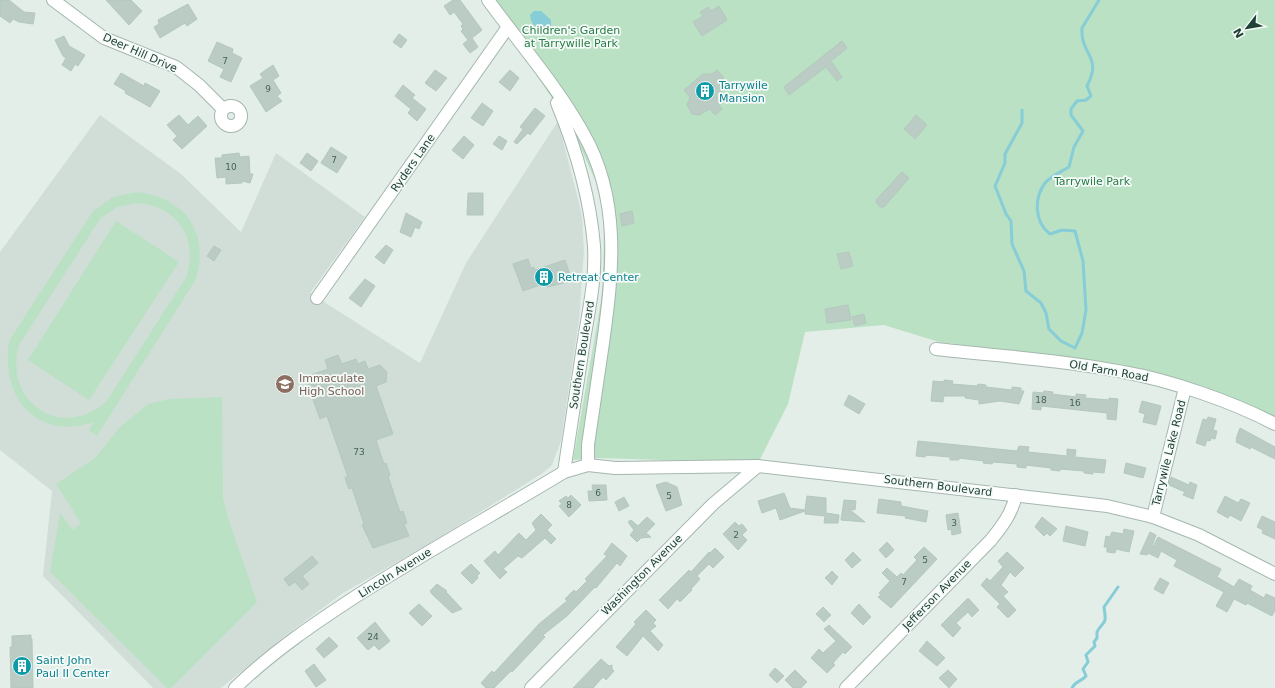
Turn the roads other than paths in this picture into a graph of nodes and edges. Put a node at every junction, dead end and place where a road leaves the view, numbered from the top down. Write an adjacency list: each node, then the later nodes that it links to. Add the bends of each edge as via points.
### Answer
1 (53, 0): 5 (street, Deer Hill Drive, via 104,38 176,67)
2 (488, 0): 3 (street, Southern Boulevard)
3 (508, 27): 4 (street, Southern Boulevard); 6 (street, Ryders Lane)
4 (545, 76): 10 (street, Southern Boulevard, via 584,133 599,170 608,207 612,248 611,282 588,445); 12 (street, Southern Boulevard, via 571,135 590,210 594,248 593,281)
5 (222, 109)
6 (317, 298)
7 (936, 349): 8 (street, Old Farm Road, via 1124,372)
8 (1185, 388): 9 (street, Old Farm Road, via 1258,415); 14 (street, Tarrywile Lake Road)
9 (1275, 424)
10 (588, 465): 11 (street, Southern Boulevard, via 615,468); 12 (street, Southern Boulevard)
11 (758, 466): 13 (street, Southern Boulevard); 17 (street, Washington Avenue, via 697,520)
12 (564, 472): 16 (street, Lincoln Avenue, via 320,620 274,654)
13 (1016, 495): 14 (street, Southern Boulevard, via 1107,506); 18 (street, Jefferson Avenue, via 1013,509 991,540)
14 (1153, 517): 15 (street, Southern Boulevard, via 1199,535)
15 (1275, 574)
16 (235, 688)
17 (531, 688)
18 (846, 688)

